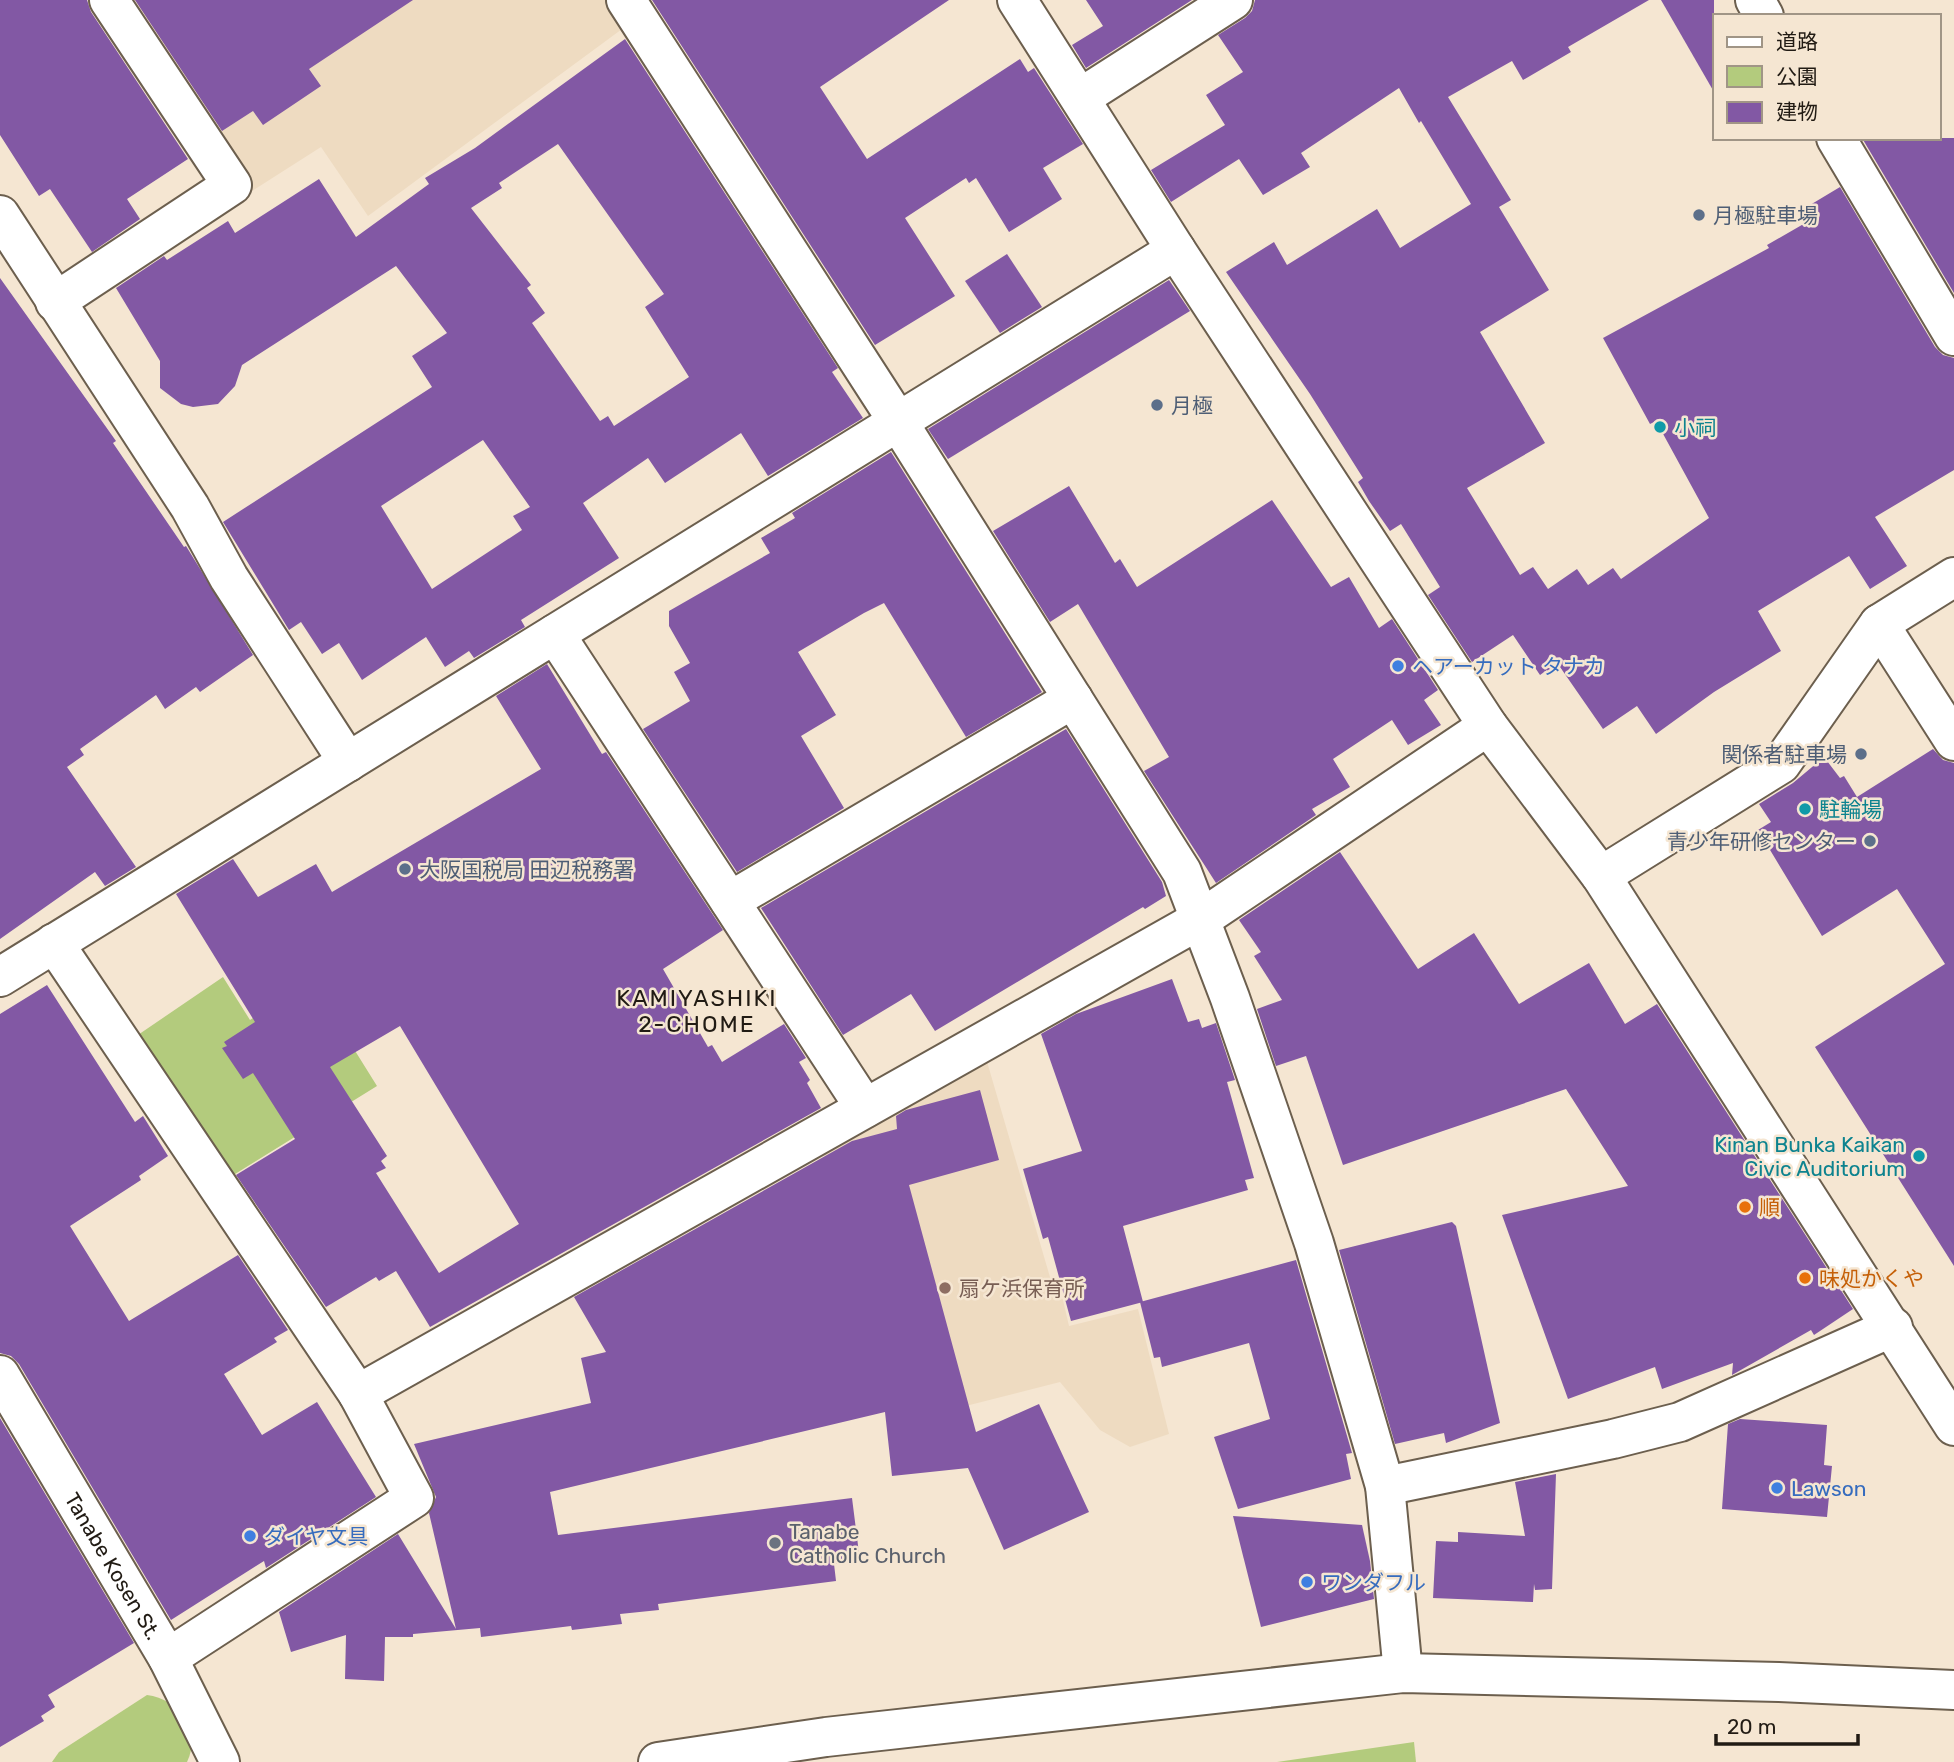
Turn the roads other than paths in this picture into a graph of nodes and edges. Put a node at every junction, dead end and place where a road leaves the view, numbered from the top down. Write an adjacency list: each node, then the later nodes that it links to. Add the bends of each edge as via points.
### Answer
1 (109, 0): 9 (street, via 232,185)
2 (626, 0): 11 (street)
3 (1017, 0): 5 (street)
4 (1233, 0): 5 (street)
5 (1080, 97): 8 (street)
6 (1837, 140): 10 (street)
7 (3, 227): 9 (street)
8 (1176, 250): 11 (street); 16 (street)
9 (55, 302): 18 (street, via 190,507 229,578)
10 (1954, 336)
11 (897, 420): 14 (street); 15 (street)
12 (1954, 577): 13 (street)
13 (1878, 625): 17 (street); 19 (street, via 1781,764)
14 (555, 634): 18 (street); 20 (street)
15 (1073, 699): 20 (street); 21 (street, via 1182,872)
16 (1489, 726): 19 (street); 21 (street)
17 (1954, 741)
18 (348, 762): 22 (street)
19 (1601, 876): 25 (street)
20 (730, 901): 24 (street)
21 (1201, 919): 24 (street); 29 (street, via 1314,1243)
22 (54, 943): 23 (street); 27 (street)
23 (0, 977)
24 (865, 1108): 27 (street)
25 (1893, 1327): 28 (street); 29 (street, via 1679,1422)
26 (0, 1375): 30 (street, Tanabe Kosen St.)
27 (358, 1394): 30 (street, via 414,1498)
28 (1954, 1426)
29 (1385, 1486): 31 (street)
30 (168, 1658): 33 (street, Tanabe Kosen St.)
31 (1403, 1673): 32 (street); 34 (street, via 826,1737)
32 (1954, 1690)
33 (220, 1762)
34 (658, 1762)

